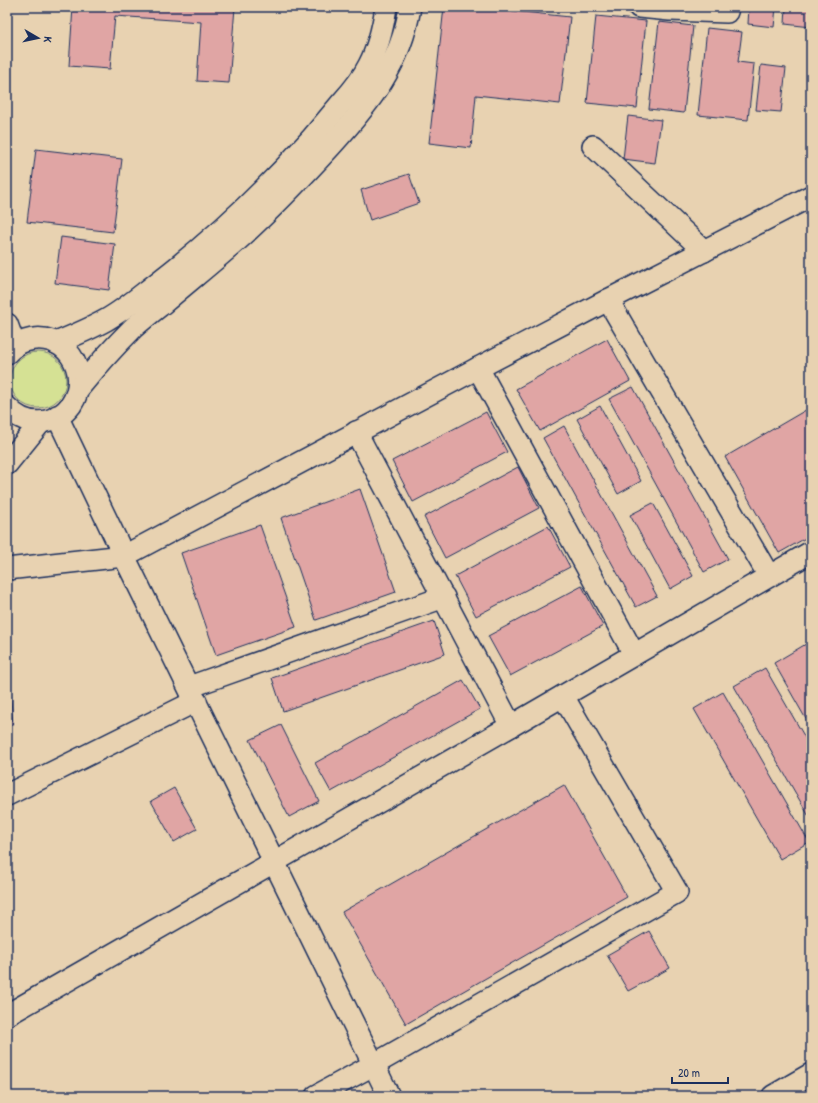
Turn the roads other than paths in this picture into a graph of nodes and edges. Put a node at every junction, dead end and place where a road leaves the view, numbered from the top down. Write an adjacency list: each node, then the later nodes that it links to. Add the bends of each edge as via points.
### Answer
1 (386, 7): 10 (street, via 378,46 354,89 261,192 183,263 125,308 82,333)
2 (410, 7): 13 (street, via 405,33 390,69 379,88 341,135 277,203 109,352)
3 (640, 7): 4 (street, via 727,12)
4 (728, 7)
5 (594, 146): 7 (street)
6 (811, 196): 7 (street)
7 (704, 251): 8 (street)
8 (608, 300): 12 (street); 21 (street)
9 (7, 324): 11 (street)
10 (56, 343): 11 (street, via 46,339 35,339); 13 (street, via 72,357 77,367)
11 (11, 349)
12 (478, 368): 16 (street); 23 (street)
13 (79, 388): 15 (street, via 69,408)
14 (7, 407): 15 (street, via 11,412 30,421)
15 (49, 419): 17 (street); 19 (street)
16 (356, 432): 19 (street); 22 (street)
17 (7, 464)
18 (811, 552): 21 (street)
19 (124, 556): 20 (street); 24 (street)
20 (7, 569)
21 (769, 576): 23 (street)
22 (444, 597): 24 (street); 26 (street)
23 (634, 654): 25 (street)
24 (192, 694): 27 (street); 28 (street)
25 (563, 696): 26 (street); 30 (street, via 677,892)
26 (511, 726): 28 (street)
27 (7, 795)
28 (274, 862): 29 (street); 30 (street)
29 (7, 1015)
30 (373, 1065): 32 (street); 33 (street)
31 (811, 1074): 34 (street)
32 (316, 1096)
33 (389, 1096)
34 (773, 1096)

